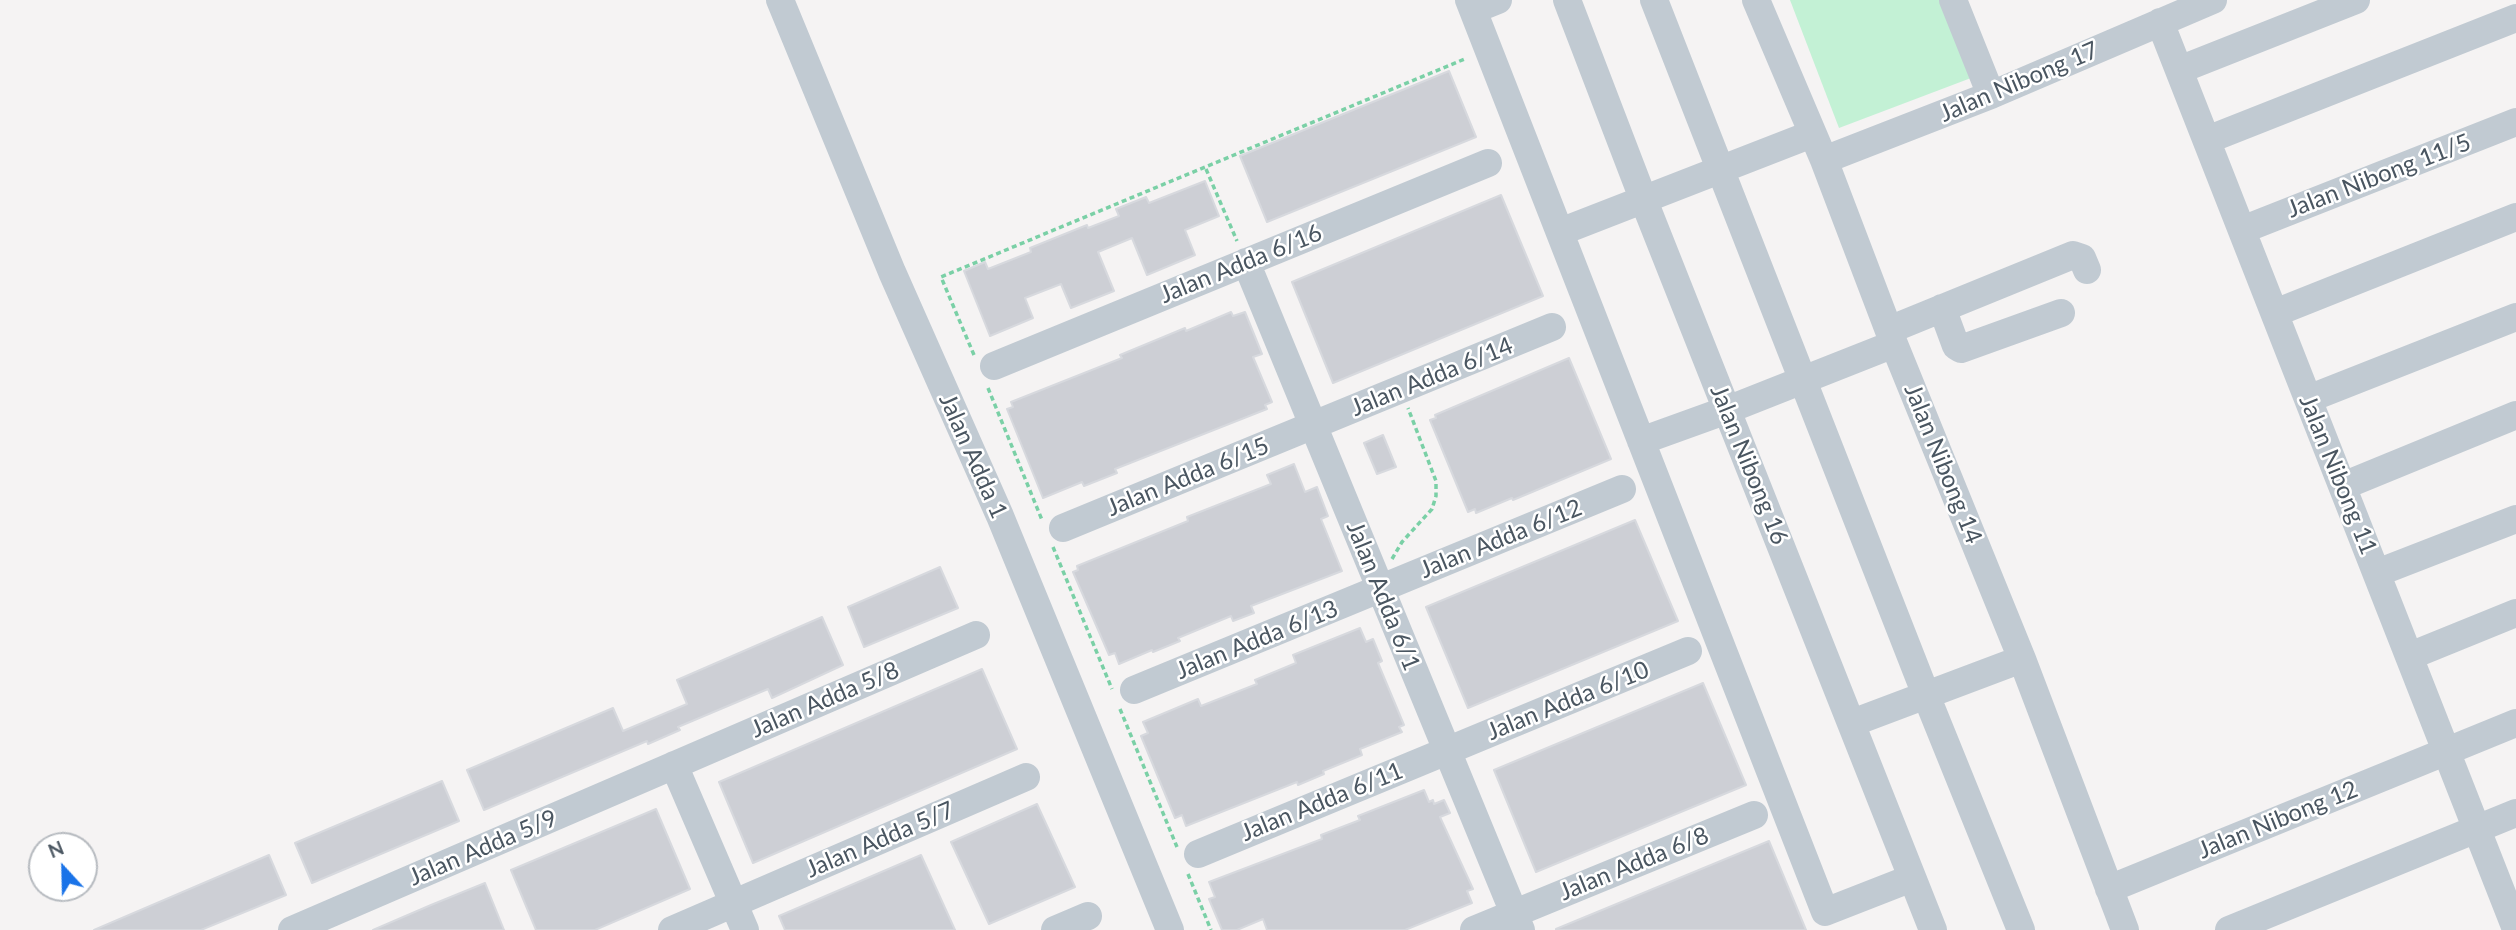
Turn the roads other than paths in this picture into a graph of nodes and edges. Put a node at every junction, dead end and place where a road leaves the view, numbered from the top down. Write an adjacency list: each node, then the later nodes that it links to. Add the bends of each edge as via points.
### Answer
1 (779, 0): 68 (street, Jalan Adda 1, via 1000,516)
2 (1567, 0): 19 (street, Jalan Nibong 16)
3 (1654, 0): 18 (street)
4 (1756, 0): 14 (street, Jalan Nibong 14)
5 (1953, 0): 12 (street)
6 (2213, 0): 9 (street, Jalan Nibong 17)
7 (2356, 0): 11 (street)
8 (1480, 3): 22 (street)
9 (2169, 13): 11 (street, Jalan Nibong 11); 12 (street, Jalan Nibong 17)
10 (2516, 18): 15 (street)
11 (2179, 70): 15 (street, Jalan Nibong 11)
12 (1991, 95): 16 (street, Jalan Nibong 17)
13 (2516, 122): 21 (street, Jalan Nibong 11/5)
14 (1812, 134): 16 (street, Jalan Nibong 14); 18 (street)
15 (2207, 140): 21 (street, Jalan Nibong 11)
16 (1824, 160): 30 (street, Jalan Nibong 14)
17 (1488, 163): 23 (street, Jalan Adda 6/16)
18 (1721, 170): 19 (street); 32 (street)
19 (1644, 201): 22 (street); 34 (street, Jalan Nibong 16)
20 (2516, 217): 27 (street)
21 (2242, 230): 27 (street, Jalan Nibong 11)
22 (1560, 232): 37 (street)
23 (1246, 262): 31 (street, Jalan Adda 6/16); 36 (street, Jalan Adda 6/1)
24 (2087, 270): 25 (street, via 2082,258 2073,255)
25 (1942, 308): 26 (street, via 1961,349); 30 (street)
26 (2061, 313)
27 (2275, 313): 33 (street, Jalan Nibong 11)
28 (2516, 317): 33 (street)
29 (1552, 327): 36 (street, Jalan Adda 6/14)
30 (1891, 337): 32 (street); 48 (street, Jalan Nibong 14)
31 (994, 366)
32 (1803, 380): 34 (street); 50 (street)
33 (2308, 399): 38 (street, Jalan Nibong 11)
34 (1727, 410): 37 (street); 51 (street, Jalan Nibong 16)
35 (2516, 415): 38 (street)
36 (1313, 426): 41 (street, Jalan Adda 6/15); 43 (street, Jalan Adda 6/1)
37 (1641, 441): 66 (street)
38 (2343, 486): 42 (street, Jalan Nibong 11)
39 (1622, 489): 43 (street, Jalan Adda 6/12)
40 (2516, 519): 42 (street)
41 (1063, 528)
42 (2377, 573): 47 (street, Jalan Nibong 11)
43 (1379, 585): 49 (street, Jalan Adda 6/13); 53 (street, Jalan Adda 6/1)
44 (2516, 612): 47 (street)
45 (976, 635): 55 (street, Jalan Adda 5/8)
46 (1688, 651): 53 (street, Jalan Adda 6/10)
47 (2410, 656): 54 (street, Jalan Nibong 11)
48 (2022, 659): 50 (street); 62 (street, Jalan Nibong 14)
49 (1134, 690)
50 (1926, 695): 51 (street); 75 (street)
51 (1852, 723): 61 (street, Jalan Nibong 16)
52 (2516, 723): 54 (street, Jalan Nibong 12)
53 (1447, 751): 60 (street, Jalan Adda 6/11); 67 (street, Jalan Adda 6/1)
54 (2447, 751): 59 (street, Jalan Nibong 11); 62 (street, Jalan Nibong 12)
55 (674, 765): 63 (street); 69 (street, Jalan Adda 5/9)
56 (1026, 777): 63 (street, Jalan Adda 5/7)
57 (2516, 813): 59 (street)
58 (1754, 815): 67 (street, Jalan Adda 6/8)
59 (2477, 829): 65 (street, Jalan Nibong 11); 77 (street)
60 (1198, 854)
61 (1912, 878): 66 (street); 74 (street, Jalan Nibong 16)
62 (2109, 889): 76 (street, Jalan Nibong 14)
63 (733, 903): 70 (street); 71 (street)
64 (1088, 916): 72 (street)
65 (2514, 918)
66 (1828, 921)
67 (1518, 922): 73 (street, Jalan Adda 6/8)
68 (1166, 925)
69 (292, 930)
70 (672, 930)
71 (745, 930)
72 (1055, 930)
73 (1474, 930)
74 (1933, 930)
75 (2021, 930)
76 (2125, 930)
77 (2229, 930)

